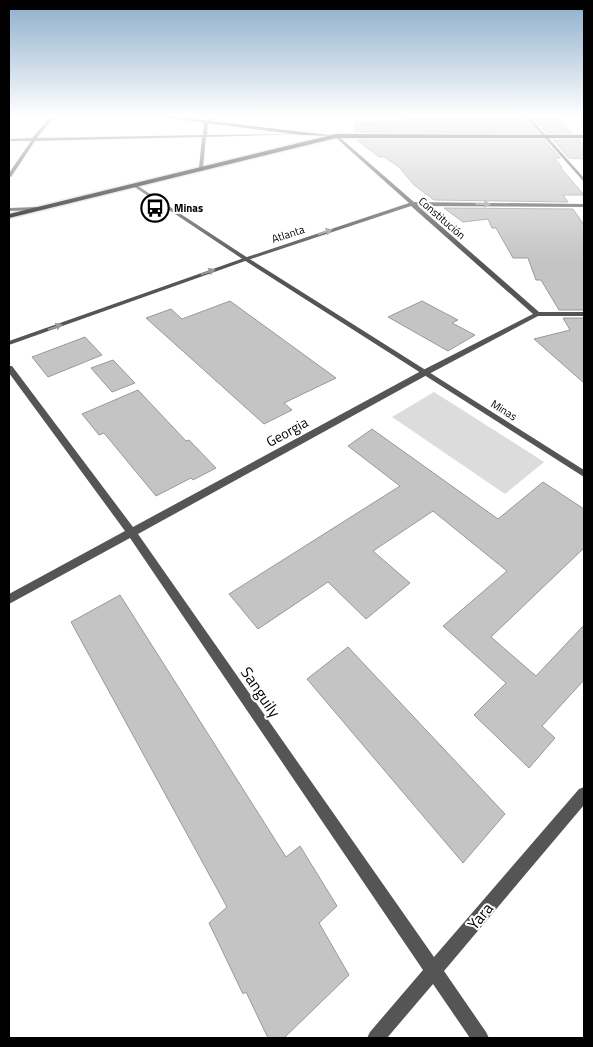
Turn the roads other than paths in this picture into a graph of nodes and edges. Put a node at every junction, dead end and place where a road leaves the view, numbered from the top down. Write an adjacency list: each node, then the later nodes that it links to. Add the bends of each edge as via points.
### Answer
1 (17, 165): 7 (street)
2 (200, 165): 6 (street)
3 (213, 165): 6 (main road)
4 (368, 165): 10 (street, Constitución)
5 (570, 165): 8 (street)
6 (200, 168): 9 (main road)
7 (9, 176)
8 (584, 181)
9 (135, 185): 13 (main road); 15 (street, Minas)
10 (411, 204): 11 (street, Atlanta, one-way to 11); 15 (street, Atlanta, one-way to 10); 16 (street, Constitución)
11 (584, 205)
12 (9, 210): 13 (street)
13 (36, 210): 14 (main road)
14 (9, 216)
15 (246, 259): 18 (street, Atlanta, one-way to 15); 20 (street, Minas)
16 (537, 314): 17 (street, Georgia); 20 (street, Georgia)
17 (584, 314)
18 (9, 343)
19 (9, 368): 22 (street, Sanguily)
20 (424, 373): 21 (street, Minas); 22 (street, Georgia)
21 (584, 474)
22 (132, 533): 23 (street, Georgia); 25 (street, Sanguily)
23 (9, 599)
24 (584, 794): 25 (street, Yara)
25 (433, 972): 26 (street, Yara); 27 (street, Sanguily)
26 (376, 1038)
27 (480, 1038)

